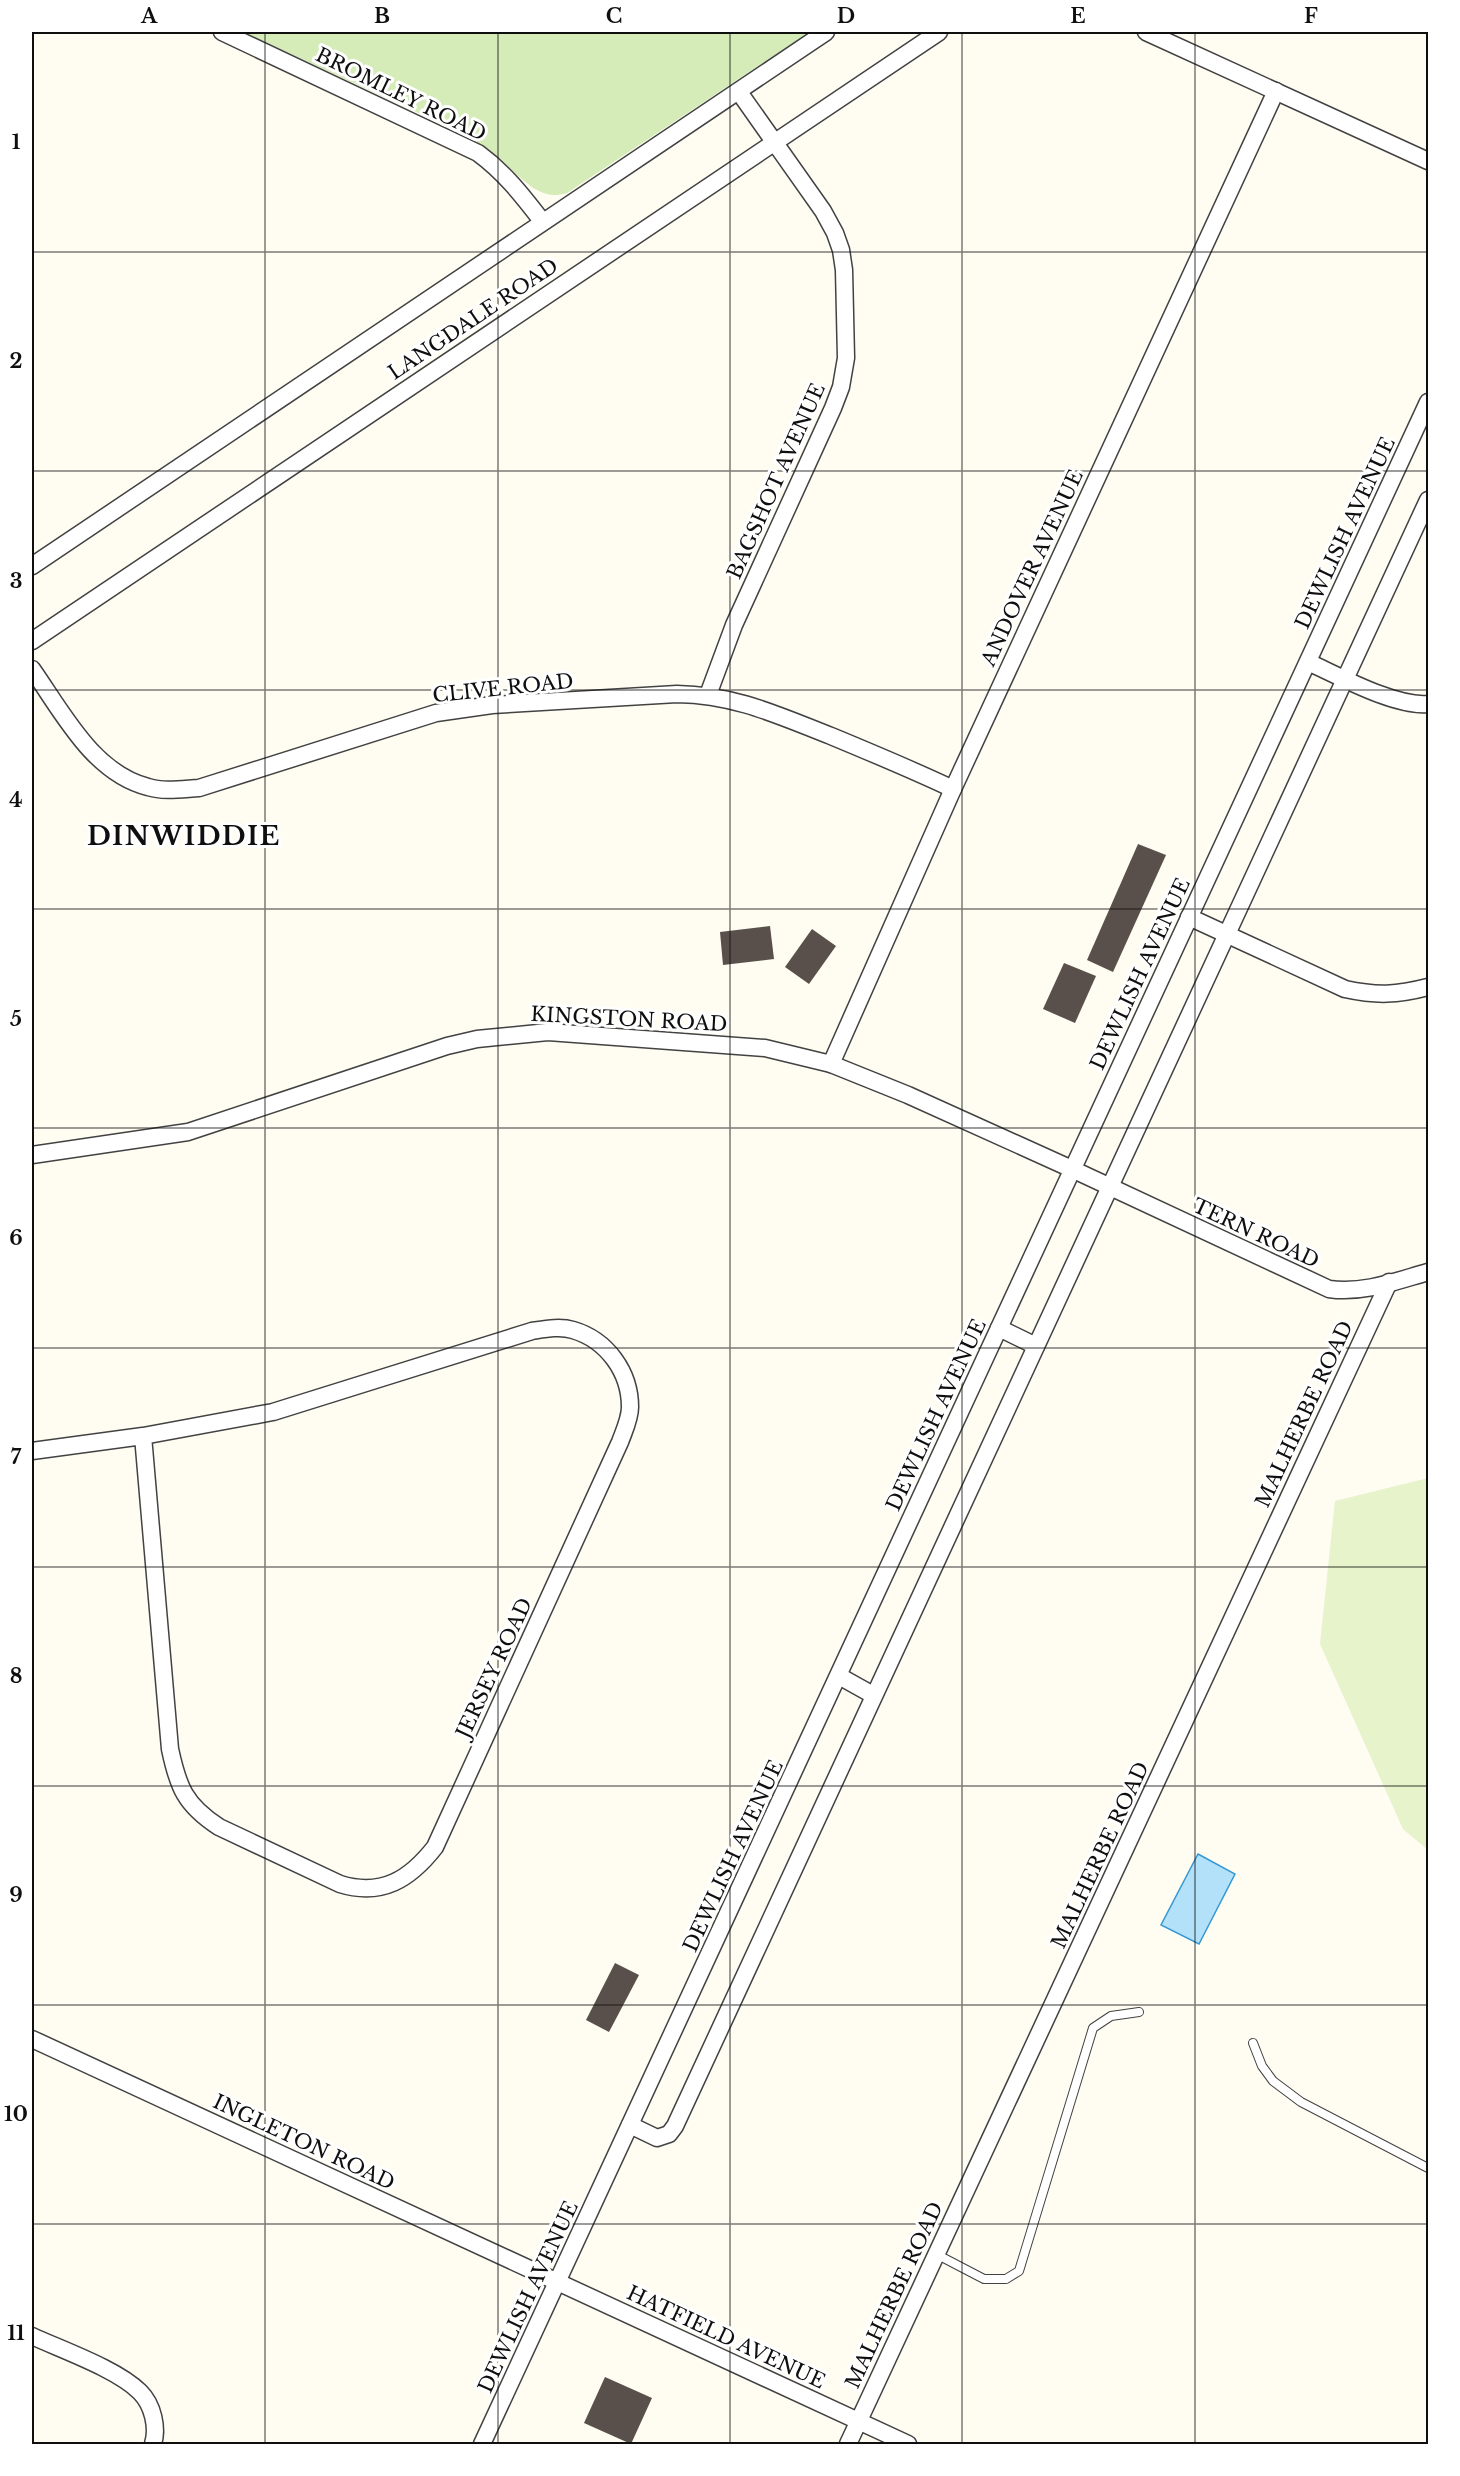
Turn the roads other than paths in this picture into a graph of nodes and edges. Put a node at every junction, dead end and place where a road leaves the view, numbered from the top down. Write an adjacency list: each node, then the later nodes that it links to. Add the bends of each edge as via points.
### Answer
1 (222, 32): 9 (street, BROMLEY ROAD, via 478,153 512,182)
2 (826, 32): 6 (street)
3 (939, 32): 7 (street, LANGDALE ROAD)
4 (1146, 32): 5 (street)
5 (1276, 91): 8 (street); 19 (street, ANDOVER AVENUE)
6 (739, 92): 7 (street, BAGSHOT AVENUE); 9 (street)
7 (774, 142): 13 (street, LANGDALE ROAD); 17 (street, BAGSHOT AVENUE, via 823,211 841,250 846,358 833,408 734,625)
8 (1428, 161)
9 (542, 220): 12 (street)
10 (1428, 402): 14 (street, DEWLISH AVENUE)
11 (1428, 500): 16 (street)
12 (32, 566)
13 (32, 641)
14 (1308, 662): 16 (street); 20 (street, DEWLISH AVENUE)
15 (32, 669): 17 (street, CLIVE ROAD, via 107,768 149,788 175,790 224,781 436,713 492,705)
16 (1347, 680): 18 (street, via 1397,699); 21 (street)
17 (708, 695): 19 (street, CLIVE ROAD, via 760,708)
18 (1428, 704)
19 (953, 789): 23 (street, ANDOVER AVENUE)
20 (1189, 917): 21 (street); 25 (street, DEWLISH AVENUE)
21 (1228, 934): 22 (street, via 1345,989 1392,995); 26 (street)
22 (1428, 987)
23 (831, 1064): 24 (street, KINGSTON ROAD, via 765,1048 722,1044 548,1032 511,1035 447,1046 188,1132); 25 (street, KINGSTON ROAD)
24 (32, 1155)
25 (1074, 1170): 26 (street, TERN ROAD); 29 (street, DEWLISH AVENUE)
26 (1110, 1187): 28 (street, TERN ROAD, via 1329,1289 1346,1291); 30 (street)
27 (1428, 1272): 28 (street, TERN ROAD)
28 (1389, 1282): 40 (street, MALHERBE ROAD)
29 (999, 1328): 30 (street); 33 (street, DEWLISH AVENUE)
30 (1036, 1346): 34 (street)
31 (143, 1436): 31 (street, JERSEY ROAD, via 273,1412 532,1331 554,1328 572,1329 602,1344 622,1372 629,1399 627,1424 620,1442 435,1847 408,1875 391,1884 354,1889 219,1827 200,1815 188,1801 175,1774 170,1749); 32 (street, JERSEY ROAD)
32 (32, 1451)
33 (839, 1676): 34 (street); 38 (street, DEWLISH AVENUE)
34 (873, 1695): 38 (street, via 675,2126 662,2138)
35 (1139, 2012): 40 (lane, via 1111,2016 1093,2028 1018,2271 1006,2280 984,2279)
36 (32, 2039): 41 (street, INGLETON ROAD)
37 (1253, 2043): 39 (lane, via 1273,2081 1301,2102)
38 (630, 2125): 41 (street, DEWLISH AVENUE)
39 (1428, 2168)
40 (936, 2254): 43 (street, MALHERBE ROAD)
41 (558, 2284): 43 (street, HATFIELD AVENUE); 45 (street, DEWLISH AVENUE)
42 (32, 2336): 44 (street, via 117,2375 142,2394 154,2423)
43 (859, 2422): 46 (street, MALHERBE ROAD); 47 (street, HATFIELD AVENUE)
44 (153, 2445)
45 (482, 2445)
46 (848, 2445)
47 (908, 2445)

